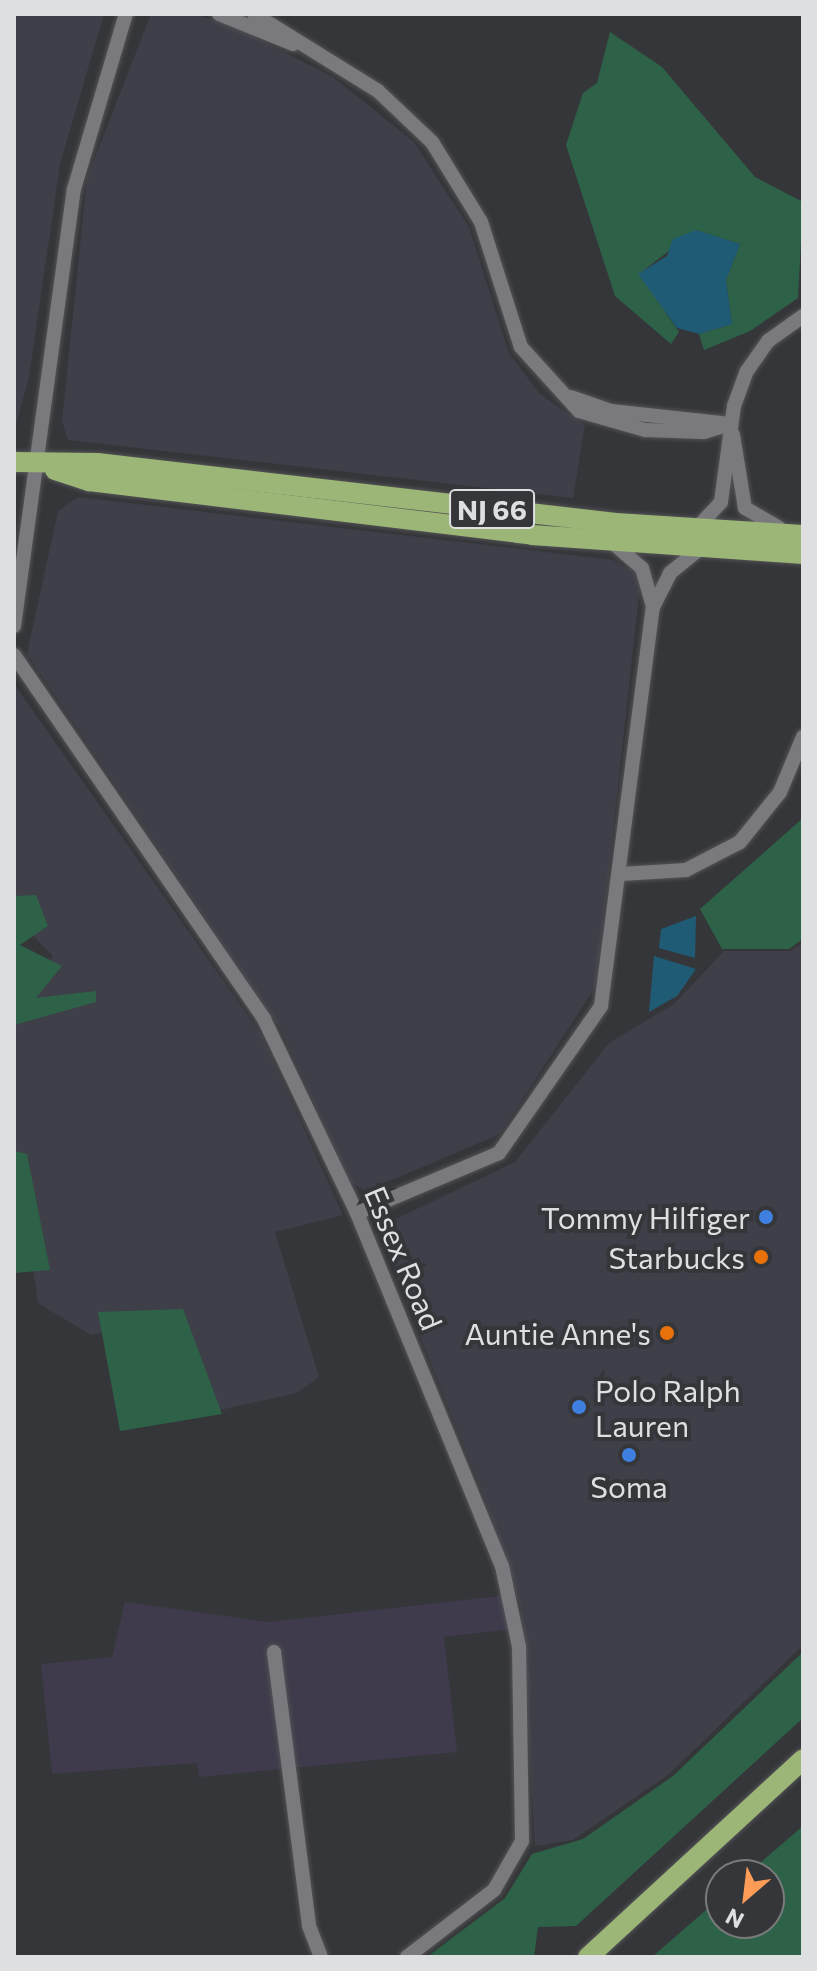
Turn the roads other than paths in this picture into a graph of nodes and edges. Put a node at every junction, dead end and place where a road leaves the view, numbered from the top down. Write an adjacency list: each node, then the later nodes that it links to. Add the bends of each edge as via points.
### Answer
1 (126, 14): 8 (street, via 74,189)
2 (219, 14): 4 (street)
3 (254, 14): 4 (street)
4 (312, 50): 6 (street, via 393,102 442,155 488,239 521,347 556,390 611,411)
5 (803, 316): 6 (street, via 751,362)
6 (731, 424): 9 (street, via 745,508 761,523); 10 (street, via 721,502)
7 (14, 462): 8 (highway, NJ 66)
8 (40, 465): 10 (highway, NJ 66, via 97,463); 11 (highway, NJ 66, via 89,481); 14 (street)
9 (803, 535): 10 (highway, NJ 66)
10 (698, 540): 11 (highway, NJ 66); 12 (highway, NJ 66); 13 (street, via 670,573)
11 (613, 543): 13 (street, via 642,568)
12 (803, 554)
13 (653, 607): 17 (street)
14 (14, 626)
15 (14, 655): 18 (street, Essex Road, via 264,1019)
16 (803, 737): 17 (street, via 780,792 740,842 686,870)
17 (621, 874): 18 (street, via 604,998 514,1137 491,1159)
18 (357, 1213): 22 (street, Essex Road, via 495,1548 519,1647 525,1811 519,1849 487,1897)
19 (274, 1652): 21 (street, via 309,1926)
20 (803, 1759): 23 (highway)
21 (321, 1957)
22 (407, 1957)
23 (588, 1957)

